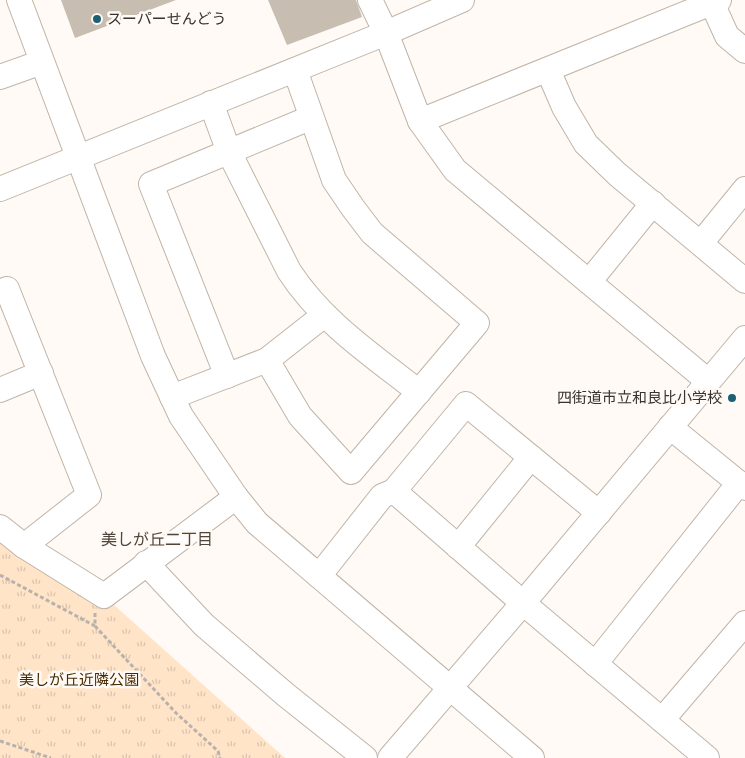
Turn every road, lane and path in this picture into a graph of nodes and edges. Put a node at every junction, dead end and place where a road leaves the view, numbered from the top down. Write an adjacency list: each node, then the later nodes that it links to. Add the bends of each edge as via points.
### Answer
1 (19, 0): 7 (street)
2 (370, 0): 5 (street)
3 (462, 0): 5 (street)
4 (716, 1): 6 (street, via 727,36); 9 (street)
5 (386, 33): 8 (street); 13 (street)
6 (745, 51)
7 (42, 62): 10 (street); 15 (street)
8 (295, 70): 11 (street); 12 (street)
9 (548, 70): 13 (street); 18 (street, via 564,107 586,144 616,174)
10 (0, 77)
11 (212, 104): 14 (street); 15 (street)
12 (310, 118): 14 (street); 30 (street, via 334,180 372,233 477,322)
13 (420, 121): 21 (street, via 455,170)
14 (229, 152): 23 (street, via 289,271); 27 (street, via 151,184)
15 (79, 157): 16 (street); 31 (street, via 153,356)
16 (0, 189)
17 (745, 189): 19 (street)
18 (653, 203): 19 (street); 21 (street)
19 (701, 243): 20 (street)
20 (745, 281)
21 (589, 282): 28 (street)
22 (0, 292): 26 (street, via 7,289)
23 (324, 316): 25 (street); 30 (street)
24 (745, 338): 28 (street)
25 (267, 360): 27 (street); 30 (street, via 300,416 351,472)
26 (41, 373): 29 (street); 39 (street, via 89,495)
27 (227, 376): 31 (street)
28 (708, 382): 32 (street)
29 (0, 390)
30 (419, 392)
31 (172, 397): 36 (street, via 181,416)
32 (670, 427): 34 (street); 37 (street)
33 (531, 457): 35 (street, via 466,404); 37 (street); 40 (street)
34 (742, 486): 48 (street)
35 (394, 491): 40 (street); 43 (street, via 382,496)
36 (236, 497): 41 (street); 43 (street, via 257,523)
37 (599, 513): 45 (street)
38 (0, 527): 39 (street)
39 (24, 546): 44 (street)
40 (458, 547): 45 (street)
41 (146, 563): 44 (street, via 104,596); 54 (street, via 204,625)
42 (0, 575): 47 (path)
43 (319, 576): 49 (street)
44 (94, 590): 47 (path)
45 (523, 604): 48 (street); 49 (street)
46 (745, 623): 50 (street)
47 (95, 626): 53 (path, via 176,713 218,751)
48 (595, 664): 50 (street)
49 (450, 690): 55 (street); 56 (street)
50 (662, 720): 57 (street)
51 (0, 741): 52 (path)
52 (51, 758)
53 (220, 758)
54 (365, 758)
55 (390, 758)
56 (532, 758)
57 (707, 758)

